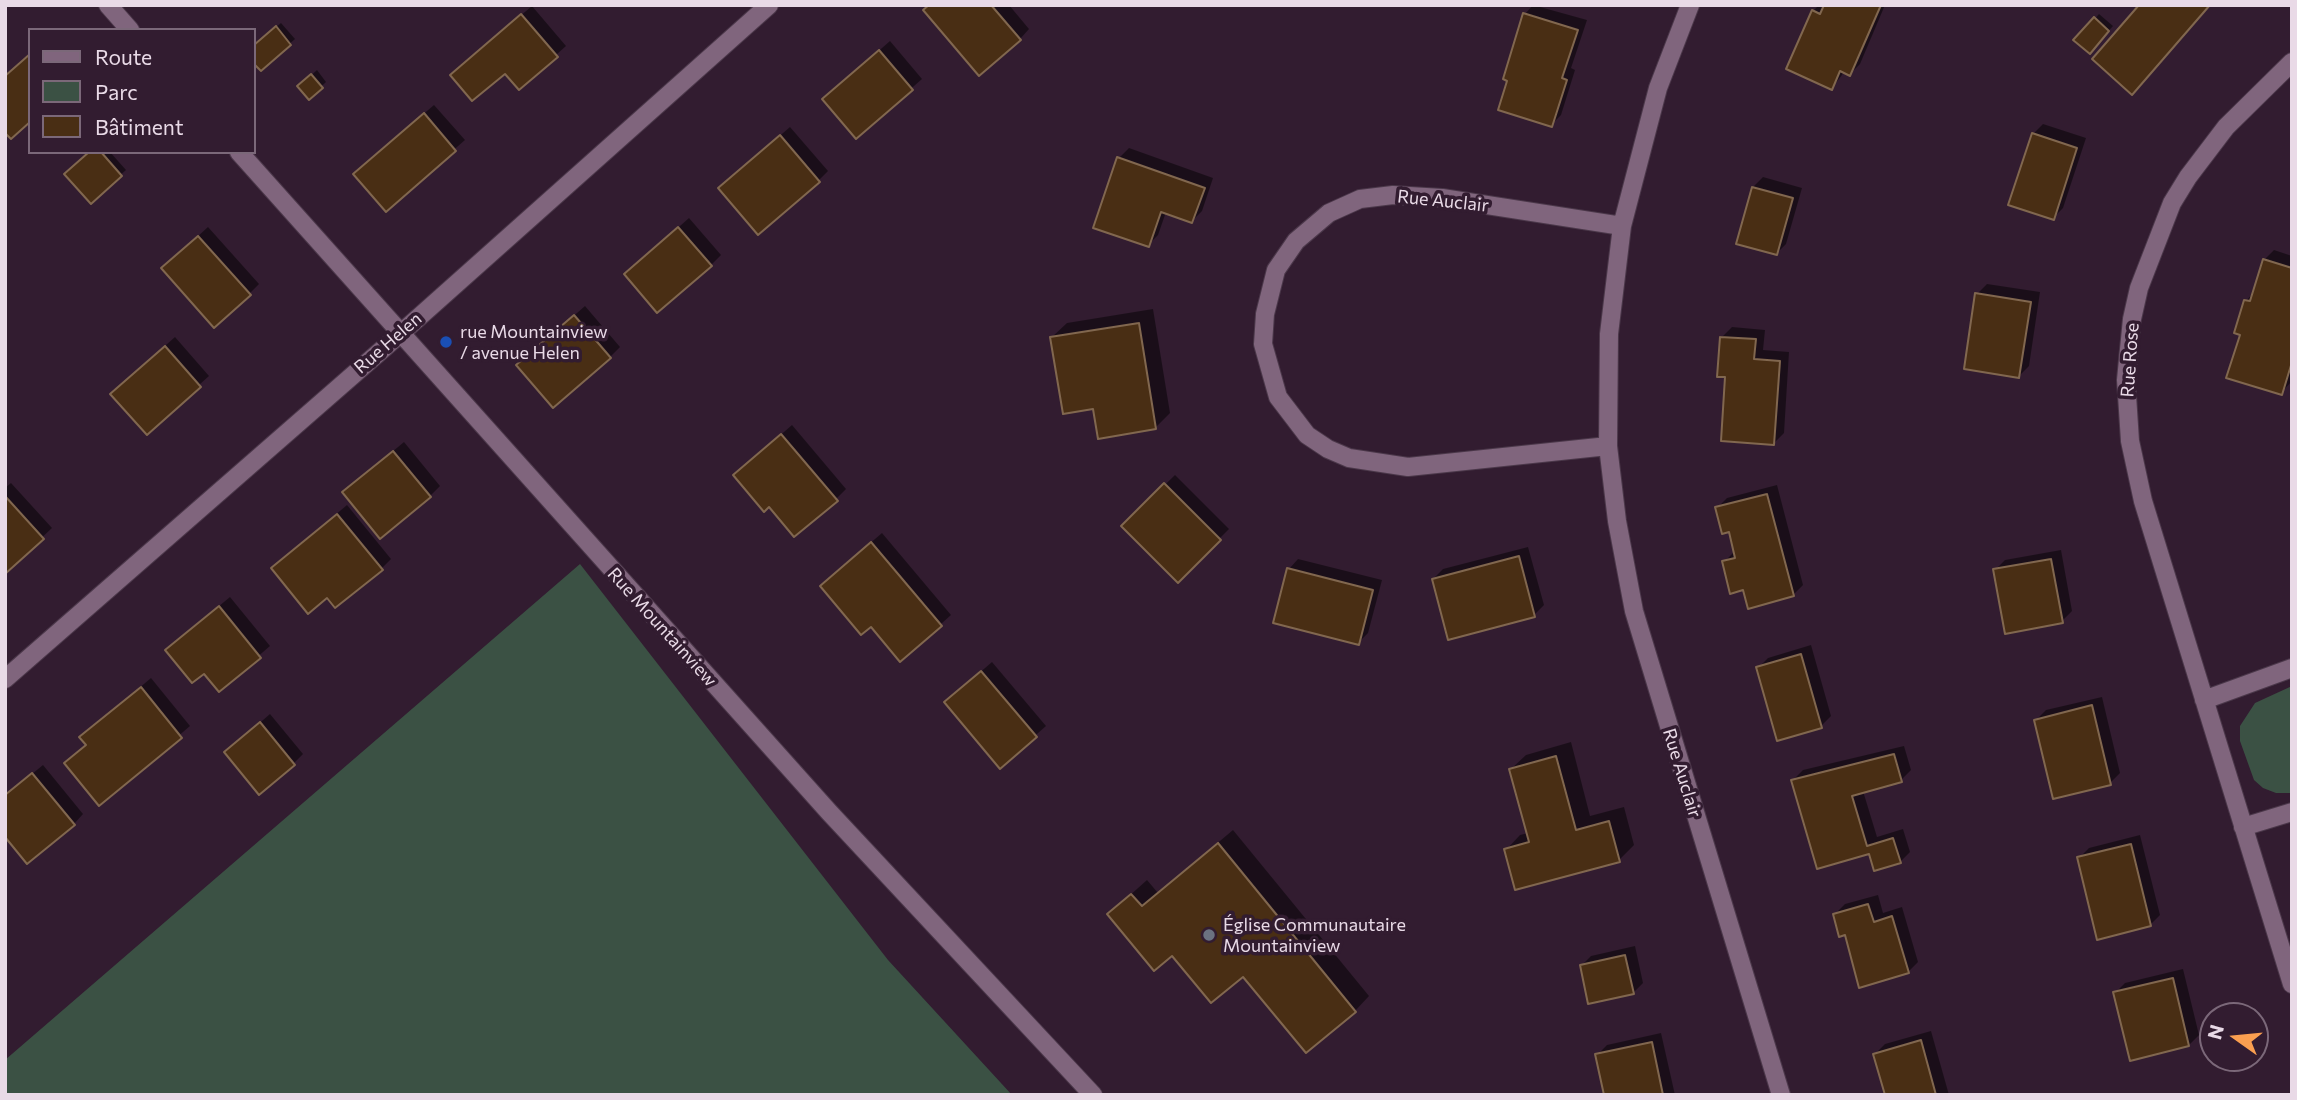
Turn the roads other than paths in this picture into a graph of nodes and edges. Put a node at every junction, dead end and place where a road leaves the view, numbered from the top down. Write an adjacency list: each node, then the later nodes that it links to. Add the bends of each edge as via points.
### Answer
1 (108, 5): 4 (street)
2 (769, 5): 8 (street, Rue Helen)
3 (1690, 5): 7 (street, Rue Auclair, via 1658,89)
4 (128, 28)
5 (2292, 62): 12 (street, Rue Rose, via 2226,127 2172,203 2148,259 2131,329 2127,390 2136,471)
6 (241, 154): 8 (street, Rue Mountainview)
7 (1622, 226): 9 (street, Rue Auclair, via 1609,334); 9 (street, Rue Auclair, via 1442,198 1393,195 1360,200 1329,213 1296,241 1276,270 1263,344 1278,397 1307,435 1349,458 1408,467)
8 (400, 334): 11 (street, Rue Helen); 16 (street, Rue Mountainview, via 829,812)
9 (1608, 446): 17 (street, Rue Auclair, via 1637,623)
10 (2292, 668): 12 (street)
11 (5, 679)
12 (2204, 700): 14 (street, Rue Rose)
13 (2292, 812): 14 (street)
14 (2243, 827): 15 (street, Rue Rose)
15 (2292, 984)
16 (1093, 1095)
17 (1781, 1095)

